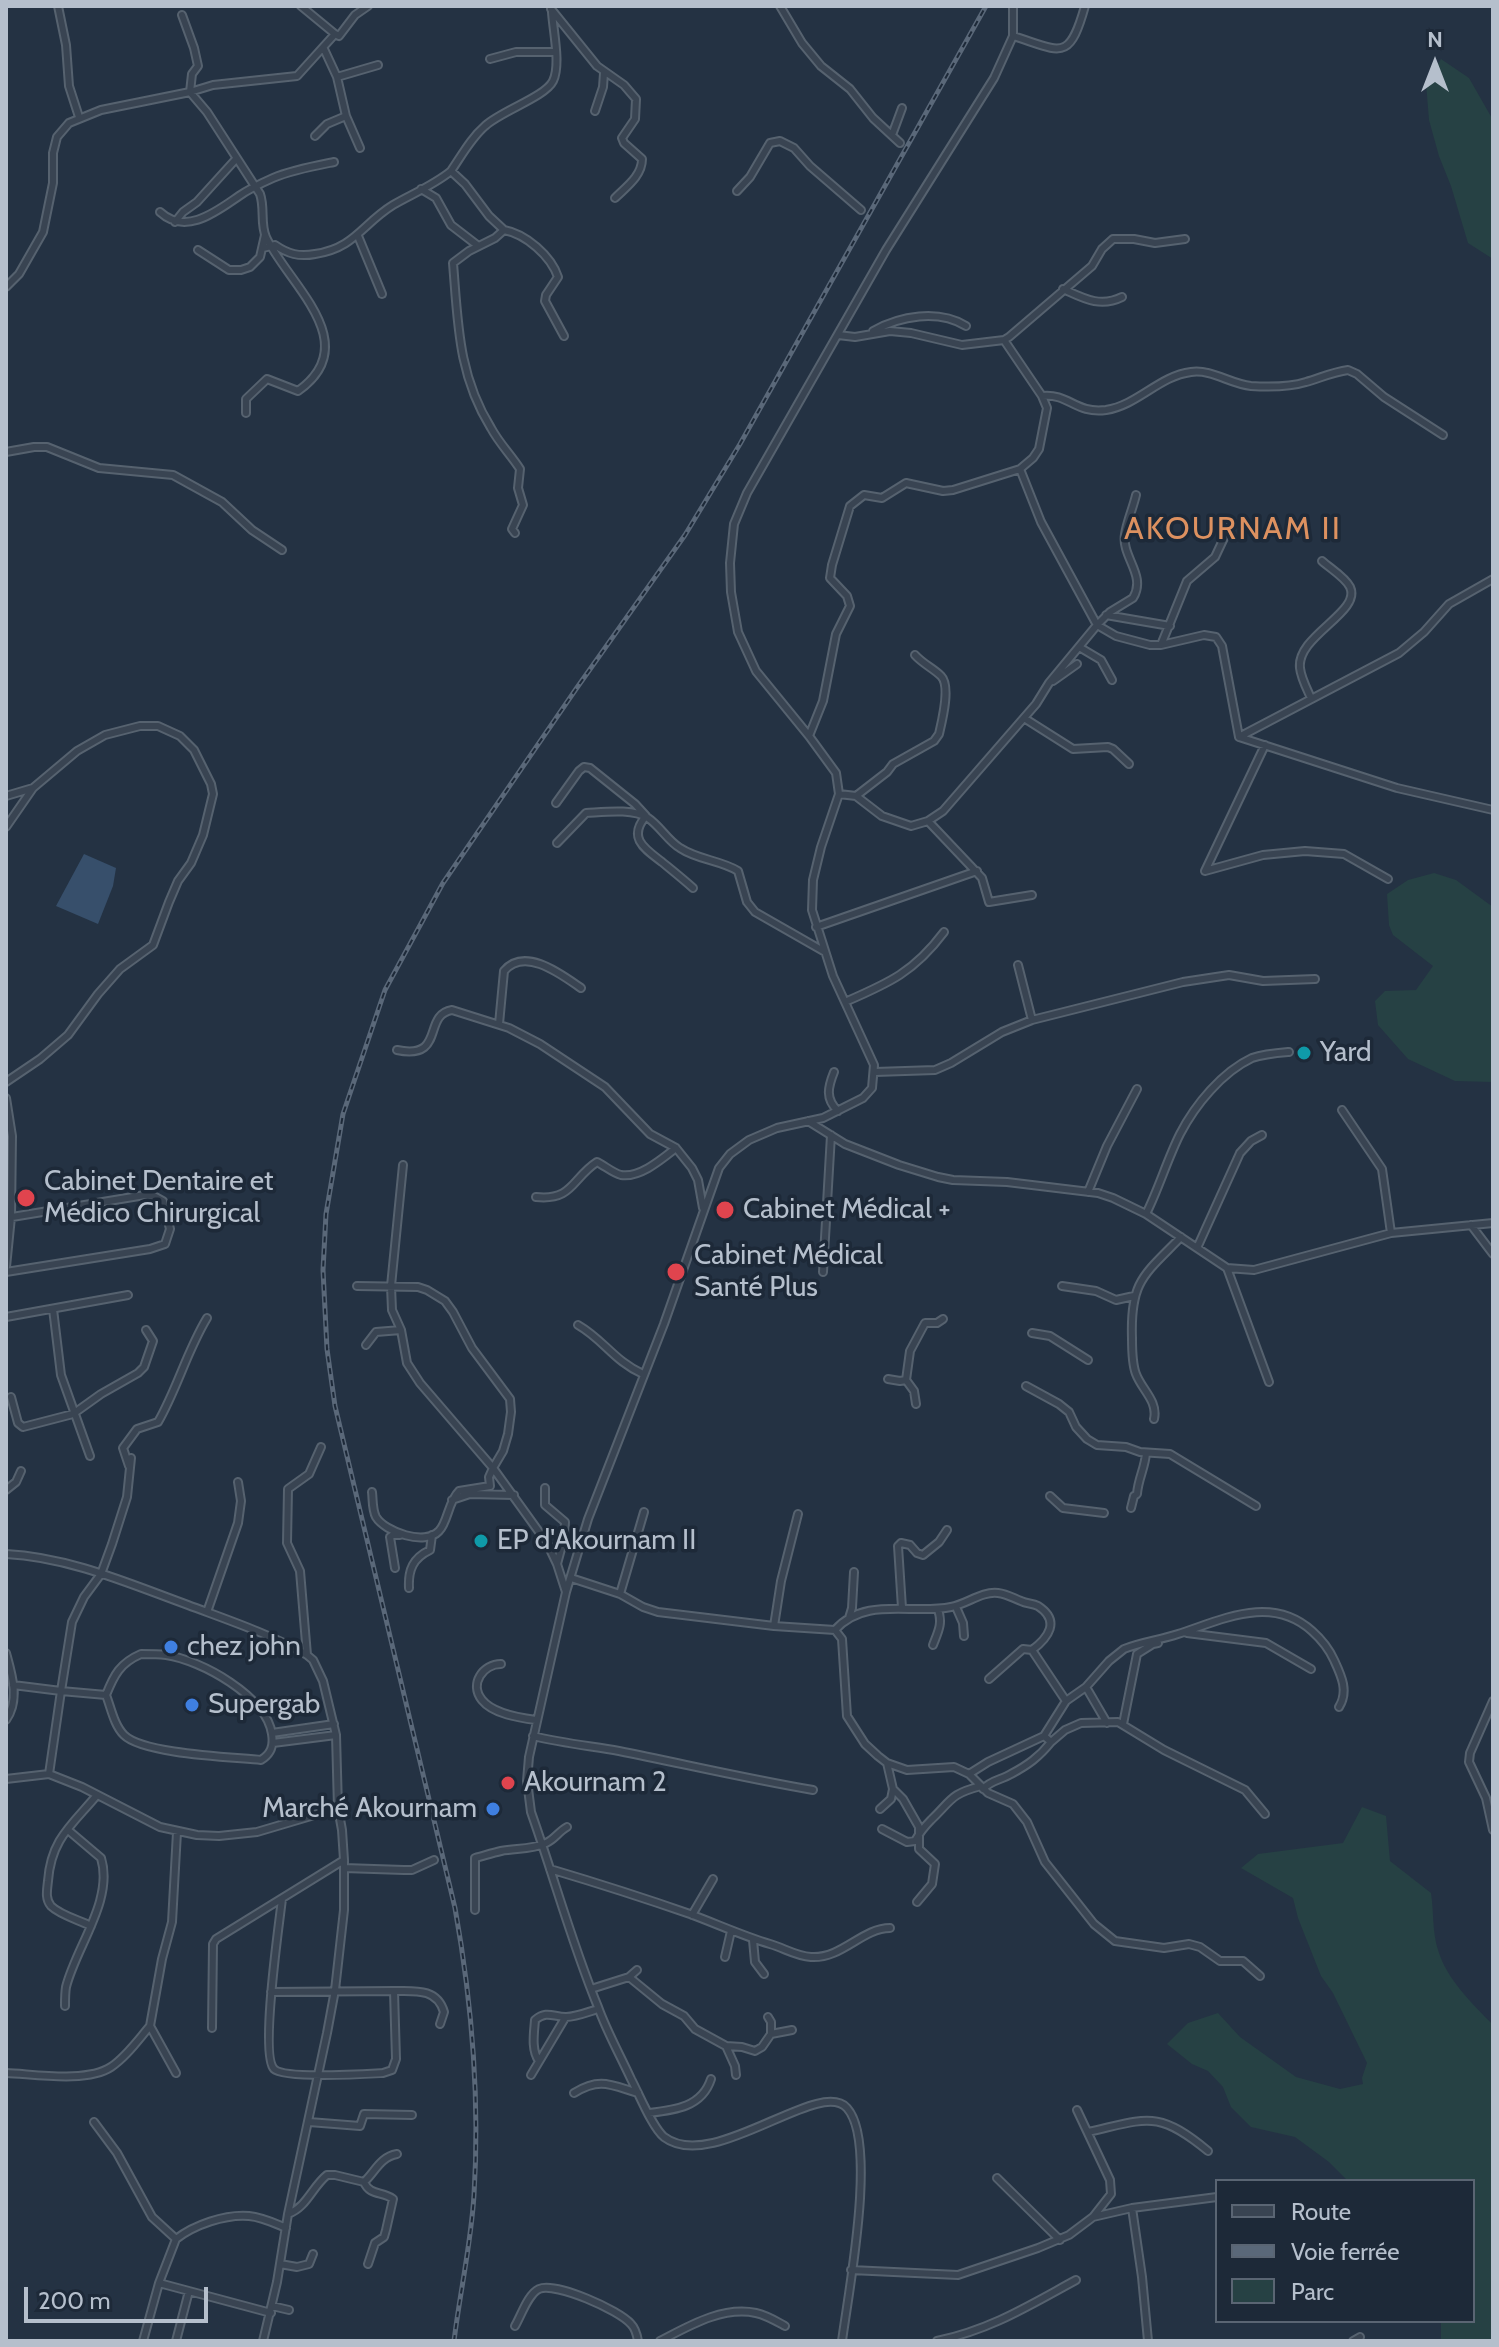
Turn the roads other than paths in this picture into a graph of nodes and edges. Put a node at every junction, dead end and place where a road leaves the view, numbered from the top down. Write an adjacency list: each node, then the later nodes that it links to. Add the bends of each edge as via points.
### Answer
1 (58, 6): 21 (street, via 69,86)
2 (301, 6): 9 (street)
3 (368, 6): 9 (street, via 339,36)
4 (780, 6): 22 (street, via 821,66)
5 (1013, 6): 10 (street)
6 (1085, 6): 10 (street, via 1073,42 1066,46 1053,48)
7 (551, 8): 12 (street); 15 (street)
8 (182, 15): 17 (street, via 198,66)
9 (335, 34): 11 (street)
10 (1013, 36): 50 (street, via 981,102 909,211)
11 (324, 49): 16 (street); 17 (street, via 297,76)
12 (555, 52): 13 (street, via 516,52); 28 (street, via 551,85 486,125)
13 (490, 59)
14 (378, 65): 16 (street)
15 (604, 73): 19 (street); 32 (street, via 636,99 635,119 622,138 642,159 640,171)
16 (337, 77): 20 (street)
17 (190, 92): 21 (street); 26 (street)
18 (902, 108): 22 (street)
19 (595, 111)
20 (346, 116): 23 (street); 25 (street)
21 (79, 117): 44 (street, via 57,137 43,232)
22 (892, 135): 24 (street)
23 (315, 136)
24 (900, 143)
25 (360, 148)
26 (236, 159): 29 (street); 35 (street)
27 (334, 162): 29 (street, via 270,179)
28 (451, 171): 30 (street); 36 (street)
29 (256, 188): 35 (street, via 211,216); 37 (street, via 263,202)
30 (421, 189): 38 (street); 41 (street, via 432,194 451,225)
31 (737, 191): 33 (street, via 770,143 780,141)
32 (615, 198)
33 (861, 210)
34 (160, 212): 35 (street)
35 (175, 222)
36 (504, 230): 41 (street); 51 (street, via 543,253 558,274 545,298)
37 (265, 235): 40 (street); 42 (street)
38 (358, 236): 40 (street, via 332,251 303,256); 46 (street)
39 (1185, 239): 45 (street, via 1113,239 1092,266)
40 (271, 245): 42 (street); 54 (street, via 322,326 323,362 298,391 267,379 246,399)
41 (477, 245): 60 (street, via 453,263 457,322 470,384 491,430 520,469 523,505)
42 (263, 248): 43 (street, via 253,264 235,271)
43 (198, 250)
44 (6, 287)
45 (1063, 289): 47 (street, via 1090,301); 52 (street)
46 (382, 294)
47 (1122, 297)
48 (966, 326): 49 (street, via 924,316)
49 (866, 334): 50 (street); 52 (street, via 911,333 962,345)
50 (838, 335): 75 (street, via 742,502 731,550 738,632 756,671)
51 (564, 336)
52 (1004, 340): 53 (street)
53 (1042, 396): 55 (street, via 1101,410 1132,401 1189,372 1253,386 1303,383 1348,370); 57 (street, via 1047,413 1042,441)
54 (246, 413)
55 (1443, 435)
56 (6, 452): 61 (street, via 47,447 99,468 173,475 222,502)
57 (1020, 469): 65 (street, via 1041,522); 75 (street, via 953,490 906,483 885,497 864,495 850,506 830,578 850,606 836,634 823,701)
58 (1136, 495): 64 (street, via 1125,544 1137,592)
59 (1232, 521): 66 (street, via 1215,557 1187,581)
60 (515, 533)
61 (282, 550)
62 (1322, 561): 73 (street, via 1348,584 1351,595 1349,604 1318,632 1302,657 1299,667)
63 (1493, 579): 73 (street, via 1449,604 1399,653)
64 (1106, 615): 65 (street); 66 (street)
65 (1097, 625): 67 (street, via 1131,642); 68 (street)
66 (1170, 626): 67 (street)
67 (1161, 645): 76 (street, via 1216,637)
68 (1079, 647): 71 (street, via 1101,660); 72 (street)
69 (915, 655): 82 (street, via 946,685 939,734)
70 (1077, 664): 72 (street)
71 (1112, 680)
72 (1049, 683): 74 (street)
73 (1311, 698): 76 (street)
74 (1024, 718): 78 (street, via 1073,749 1108,747); 86 (street, via 943,811)
75 (809, 736): 80 (street, via 836,773)
76 (1239, 737): 77 (street)
77 (1265, 745): 84 (street, via 1397,788); 90 (street, via 1205,871 1263,855 1305,851 1344,854)
78 (1129, 764)
79 (33, 788): 81 (street); 87 (street); 106 (street, via 91,742 122,729 153,725 180,736 194,750 213,794 203,835 153,945 120,969 68,1035)
80 (839, 794): 82 (street); 93 (street, via 813,880)
81 (6, 796)
82 (856, 796): 86 (street, via 900,824)
83 (556, 803): 85 (street, via 584,767)
84 (1493, 810)
85 (646, 816): 88 (street, via 586,813); 91 (street, via 637,831 643,847); 95 (street, via 679,848 738,871 755,912)
86 (928, 821): 89 (street)
87 (6, 827)
88 (557, 843)
89 (977, 871): 92 (street, via 989,902); 93 (street)
90 (1388, 879)
91 (693, 888)
92 (1032, 895)
93 (816, 927): 95 (street)
94 (944, 932): 99 (street, via 902,975)
95 (825, 952): 99 (street)
96 (1018, 965): 100 (street)
97 (1315, 979): 100 (street, via 1263,981 1229,975)
98 (581, 988): 101 (street, via 536,962 511,965 504,971)
99 (845, 1002): 105 (street)
100 (1032, 1020): 105 (street, via 935,1070)
101 (499, 1024): 102 (street, via 444,1011 420,1050); 114 (street, via 605,1087 650,1134)
102 (397, 1050)
103 (1289, 1052): 119 (street, via 1254,1058 1214,1087 1179,1135)
104 (834, 1072): 110 (street, via 829,1098)
105 (875, 1072): 110 (street, via 868,1093)
106 (6, 1082)
107 (1137, 1089): 116 (street)
108 (6, 1098): 120 (street, via 12,1136)
109 (1342, 1110): 123 (street, via 1382,1169)
110 (838, 1111): 111 (street)
111 (808, 1121): 112 (street); 118 (street, via 764,1133 730,1154 719,1168)
112 (831, 1135): 116 (street, via 879,1158 953,1180); 129 (street)
113 (1262, 1135): 125 (street, via 1240,1153)
114 (676, 1148): 117 (street, via 627,1175 597,1162 564,1194); 118 (street, via 698,1180)
115 (403, 1165): 131 (street)
116 (1088, 1192): 119 (street)
117 (536, 1197)
118 (704, 1211): 145 (street)
119 (1146, 1214): 124 (street)
120 (9, 1218): 128 (street); 128 (street, via 145,1195 163,1201 170,1229 165,1244 150,1249)
121 (1493, 1223): 122 (street)
122 (1471, 1225): 123 (street); 126 (street)
123 (1391, 1233): 127 (street, via 1269,1268)
124 (1181, 1237): 125 (street); 134 (street, via 1143,1276)
125 (1197, 1248): 127 (street)
126 (1493, 1254)
127 (1227, 1268): 148 (street)
128 (6, 1270)
129 (823, 1272)
130 (357, 1286): 131 (street)
131 (391, 1286): 141 (street, via 392,1310); 157 (street, via 418,1287 445,1301 505,1391 510,1422)
132 (1062, 1286): 134 (street, via 1116,1300)
133 (128, 1295): 135 (street)
134 (1134, 1296): 153 (street, via 1132,1353)
135 (53, 1309): 136 (street); 152 (street, via 61,1375)
136 (6, 1317)
137 (207, 1318): 178 (street, via 158,1422 137,1429 123,1448 130,1462 127,1497)
138 (943, 1319): 147 (street, via 922,1327 910,1351)
139 (578, 1325): 145 (street)
140 (146, 1330): 152 (street, via 153,1341 141,1370)
141 (401, 1330): 143 (street, via 376,1332); 157 (street, via 412,1371)
142 (1032, 1333): 144 (street, via 1050,1336)
143 (366, 1345)
144 (1088, 1360)
145 (643, 1374): 179 (street)
146 (888, 1379): 147 (street)
147 (906, 1380): 151 (street)
148 (1269, 1382)
149 (1026, 1386): 155 (street, via 1069,1412 1076,1427 1097,1445)
150 (11, 1397): 152 (street, via 23,1427)
151 (916, 1404)
152 (73, 1414): 156 (street)
153 (1154, 1419)
154 (321, 1447): 197 (street, via 309,1474 288,1489 287,1502 287,1543 300,1571)
155 (1146, 1453): 166 (street, via 1170,1454); 167 (street)
156 (90, 1456)
157 (493, 1468): 163 (street); 165 (street, via 490,1486 459,1491)
158 (21, 1471): 161 (street)
159 (238, 1482): 186 (street, via 238,1523)
160 (545, 1488): 175 (street, via 545,1505 565,1522)
161 (6, 1490)
162 (372, 1492): 173 (street, via 377,1518)
163 (514, 1495): 165 (street, via 470,1494); 175 (street)
164 (1050, 1496): 169 (street, via 1063,1508)
165 (452, 1500): 172 (street)
166 (1256, 1506)
167 (1131, 1508)
168 (644, 1512): 182 (street)
169 (1104, 1513)
170 (798, 1514): 188 (street)
171 (947, 1530): 184 (street, via 923,1555 908,1544 898,1546)
172 (432, 1535): 173 (street); 180 (street, via 430,1550 408,1570)
173 (404, 1536): 176 (street, via 390,1537)
174 (6, 1554): 178 (street, via 54,1560)
175 (557, 1564): 181 (street)
176 (395, 1568)
177 (854, 1572): 187 (street)
178 (101, 1574): 186 (street); 203 (street, via 72,1622)
179 (571, 1578): 181 (street); 182 (street)
180 (409, 1588)
181 (566, 1592): 209 (street)
182 (620, 1594): 188 (street, via 658,1612)
183 (956, 1607): 185 (street); 191 (street); 194 (street, via 991,1592 1041,1608 1050,1632)
184 (902, 1608): 185 (street); 187 (street)
185 (938, 1610): 192 (street, via 941,1624)
186 (207, 1612): 197 (street)
187 (849, 1618): 189 (street)
188 (774, 1626): 189 (street)
189 (835, 1630): 219 (street, via 842,1639 847,1716 865,1744)
190 (1180, 1634): 193 (street); 196 (street); 199 (street, via 1266,1643); 207 (street, via 1252,1612 1296,1619 1331,1652 1344,1692)
191 (964, 1636)
192 (933, 1645)
193 (1132, 1646): 196 (street); 202 (street, via 1115,1655)
194 (1032, 1650): 200 (street, via 1023,1649); 205 (street)
195 (6, 1653): 201 (street)
196 (1137, 1654): 212 (street)
197 (307, 1655): 211 (street, via 323,1681)
198 (501, 1664): 209 (street, via 479,1676 482,1700 509,1715)
199 (1311, 1669)
200 (989, 1679)
201 (13, 1685): 203 (street); 208 (street)
202 (1086, 1687): 205 (street); 210 (street)
203 (61, 1691): 204 (street); 220 (street)
204 (106, 1695): 213 (street, via 115,1672 128,1660 141,1654 167,1655 204,1667 239,1688 262,1711); 218 (street, via 125,1736 152,1748 261,1760)
205 (1066, 1701): 216 (street)
206 (1493, 1701): 233 (street, via 1469,1762 1486,1798)
207 (1339, 1707)
208 (6, 1720)
209 (536, 1720): 215 (street)
210 (1107, 1723): 212 (street); 217 (street, via 1081,1723)
211 (334, 1724): 213 (street); 214 (street)
212 (1123, 1724): 229 (street, via 1245,1790)
213 (272, 1733): 218 (street)
214 (336, 1735): 218 (street); 227 (street)
215 (533, 1736): 225 (street); 236 (street, via 528,1795)
216 (1044, 1736): 217 (street); 221 (street)
217 (1051, 1742): 223 (street, via 1040,1757)
218 (273, 1743)
219 (887, 1763): 221 (street, via 907,1770 954,1767); 224 (street)
220 (49, 1774): 222 (street); 226 (street)
221 (969, 1774): 223 (street)
222 (6, 1779)
223 (982, 1788): 234 (street, via 949,1799); 252 (street, via 1017,1808 1045,1862 1108,1936 1164,1948 1189,1944 1220,1961 1243,1961)
224 (893, 1789): 228 (street); 234 (street, via 909,1807)
225 (813, 1790)
226 (97, 1795): 232 (street); 235 (street)
227 (338, 1808): 235 (street, via 257,1832); 238 (street)
228 (880, 1809)
229 (1265, 1814)
230 (567, 1827): 236 (street)
231 (882, 1829): 234 (street, via 907,1842 915,1841)
232 (68, 1830): 245 (street, via 97,1853 104,1866); 245 (street, via 51,1857 47,1899 57,1910)
233 (1493, 1830)
234 (919, 1831): 242 (street, via 919,1849 935,1864 932,1884)
235 (177, 1832): 263 (street, via 172,1922)
236 (542, 1845): 239 (street); 243 (street, via 475,1858)
237 (434, 1860): 238 (street, via 412,1870)
238 (344, 1864): 241 (street); 255 (street)
239 (550, 1869): 244 (street); 254 (street)
240 (713, 1879): 244 (street)
241 (282, 1899): 257 (street); 264 (street, via 213,1944)
242 (917, 1902)
243 (475, 1910)
244 (692, 1915): 247 (street)
245 (91, 1926): 258 (street, via 66,1987)
246 (890, 1928): 248 (street, via 815,1958)
247 (731, 1931): 248 (street); 249 (street)
248 (753, 1940): 251 (street, via 755,1962)
249 (725, 1957)
250 (637, 1970): 253 (street)
251 (764, 1974)
252 (1260, 1976)
253 (629, 1977): 254 (street); 267 (street, via 695,2029)
254 (591, 1989): 259 (street)
255 (335, 1990): 256 (street); 257 (street); 271 (street)
256 (394, 1991): 262 (street, via 433,1995 444,2012); 271 (street, via 392,2070)
257 (271, 1992): 271 (street, via 269,2060 283,2073)
258 (65, 2006)
259 (598, 2009): 261 (street); 276 (street)
260 (768, 2017): 266 (street)
261 (565, 2018): 268 (street); 268 (street, via 542,2014 535,2020 534,2053)
262 (440, 2024)
263 (150, 2026): 269 (street, via 119,2060 100,2072); 270 (street)
264 (212, 2028)
265 (792, 2030): 266 (street)
266 (771, 2034): 267 (street, via 755,2051)
267 (726, 2046): 273 (street)
268 (539, 2061): 272 (street)
269 (6, 2073)
270 (176, 2073)
271 (319, 2075): 281 (street)
272 (531, 2075)
273 (736, 2075)
274 (711, 2079): 278 (street, via 688,2106)
275 (574, 2093): 276 (street, via 595,2083)
276 (638, 2093): 278 (street)
277 (1077, 2110): 282 (street)
278 (649, 2113): 297 (street, via 665,2137 684,2145 704,2145 816,2103 847,2107 860,2143)
279 (412, 2115): 281 (street, via 364,2114 360,2126)
280 (94, 2122): 292 (street, via 152,2217)
281 (309, 2122): 289 (street)
282 (1088, 2132): 283 (street, via 1152,2120 1167,2123); 290 (street, via 1111,2187)
283 (1208, 2151)
284 (397, 2154): 286 (street, via 373,2168)
285 (997, 2178): 293 (street)
286 (364, 2182): 289 (street, via 327,2175); 296 (street, via 374,2193 393,2199 384,2237 375,2243)
287 (1215, 2197): 288 (street)
288 (1132, 2208): 290 (street); 312 (street)
289 (288, 2214): 291 (street)
290 (1093, 2217): 293 (street)
291 (286, 2228): 292 (street, via 259,2217 234,2216); 295 (street)
292 (176, 2239): 299 (street)
293 (1060, 2240): 297 (street, via 958,2275)
294 (313, 2254): 295 (street, via 303,2267)
295 (280, 2264): 301 (street)
296 (368, 2264)
297 (851, 2270): 310 (street)
298 (1076, 2280): 311 (street, via 995,2324)
299 (159, 2283): 300 (street); 305 (street)
300 (189, 2291): 301 (street); 306 (street)
301 (272, 2309): 302 (street); 307 (street)
302 (289, 2310)
303 (515, 2326): 308 (street, via 535,2291 557,2289 630,2323)
304 (785, 2326): 309 (street, via 759,2313 737,2311 699,2321)
305 (143, 2341)
306 (176, 2341)
307 (263, 2341)
308 (638, 2341)
309 (660, 2341)
310 (842, 2341)
311 (937, 2341)
312 (1148, 2341)

